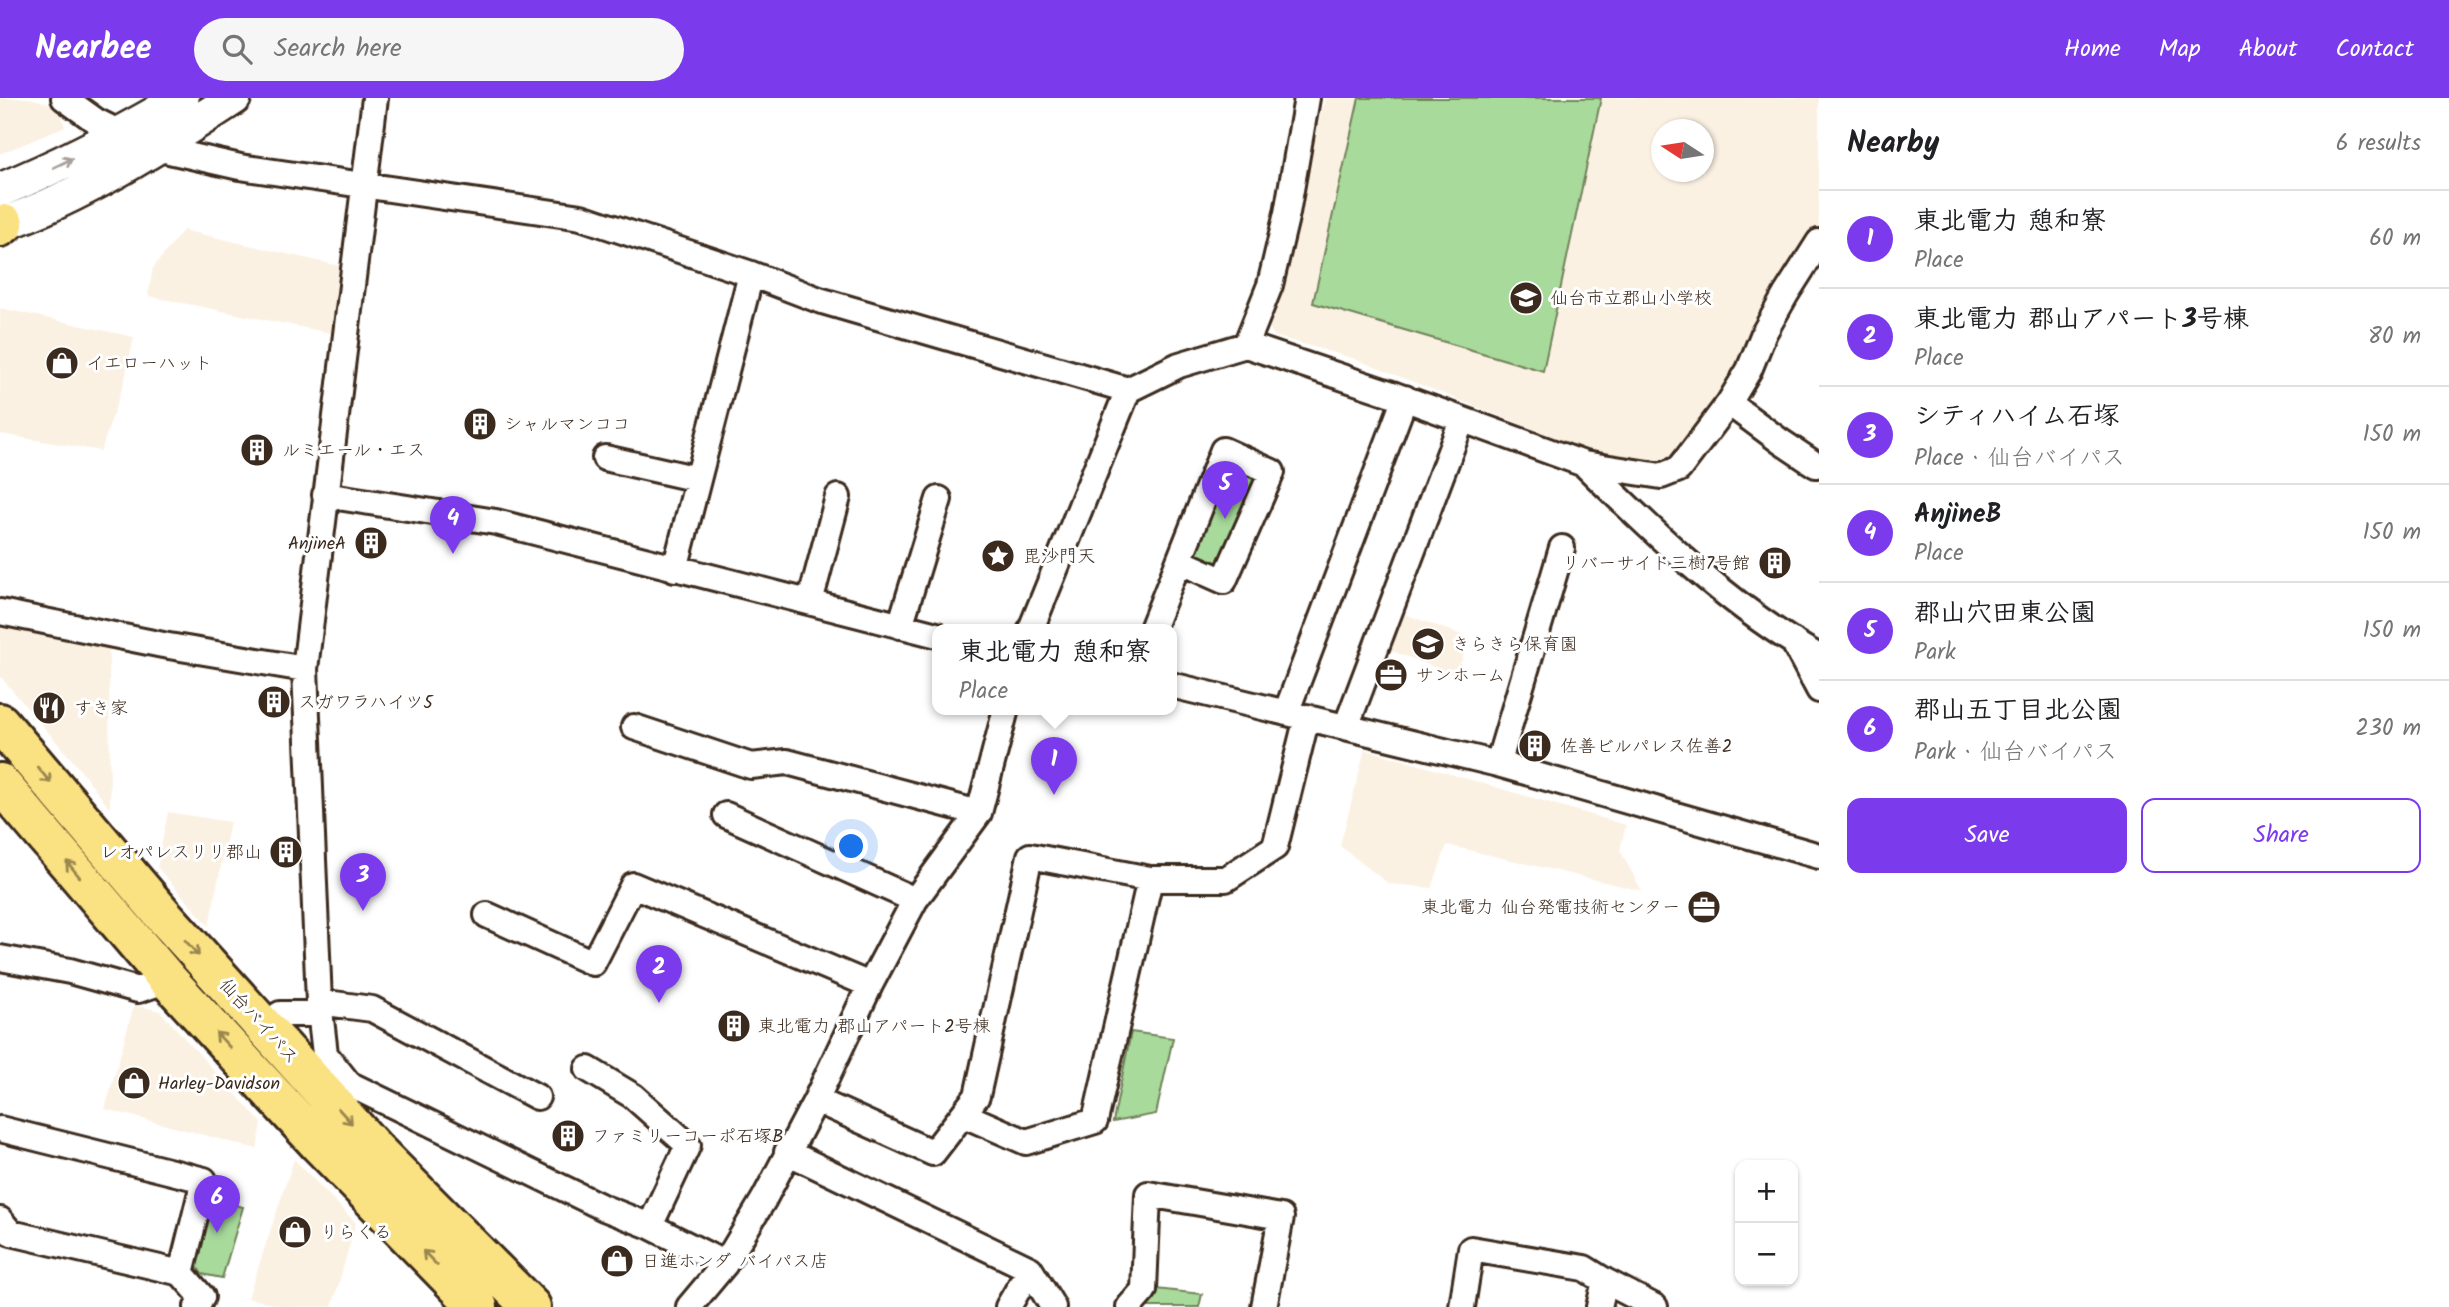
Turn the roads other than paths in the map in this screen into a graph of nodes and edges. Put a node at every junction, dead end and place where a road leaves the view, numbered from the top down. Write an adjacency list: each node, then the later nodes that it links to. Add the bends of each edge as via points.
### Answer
1 (64, 98): 6 (street)
2 (182, 98): 6 (street)
3 (234, 98): 7 (street)
4 (375, 98): 8 (street)
5 (1307, 98): 12 (street, via 1270,285)
6 (122, 134): 7 (street); 9 (street, one-way to 6, via 36,176)
7 (156, 148): 8 (street, via 240,167); 9 (street, via 80,190)
8 (363, 185): 11 (street, via 581,217); 21 (street)
9 (1, 216)
10 (1819, 242): 15 (street, via 1764,333)
11 (751, 274): 13 (street, via 819,300); 20 (street)
12 (1246, 345): 13 (street, via 1179,365); 14 (street)
13 (1128, 390): 29 (street)
14 (1405, 398): 16 (street); 39 (street)
15 (1729, 403): 18 (street, via 1679,469 1661,475); 19 (street)
16 (1462, 420): 18 (street); 42 (street)
17 (605, 458): 20 (street)
18 (1584, 464): 33 (street, via 1706,578)
19 (1816, 465)
20 (698, 480): 26 (street)
21 (325, 495): 26 (street, via 496,522); 35 (street)
22 (838, 497): 27 (street)
23 (939, 499): 31 (street)
24 (1562, 548): 43 (street)
25 (1179, 561): 25 (street, via 1223,450 1272,472 1224,581); 30 (street)
26 (675, 569): 27 (street)
27 (810, 602): 31 (street)
28 (0, 612): 35 (street)
29 (1033, 624)
30 (1154, 624)
31 (900, 626): 32 (street)
32 (932, 634)
33 (1792, 640): 34 (street); 37 (street)
34 (1819, 657)
35 (305, 669): 54 (street)
36 (1177, 686): 39 (street)
37 (1819, 690)
38 (1004, 715): 45 (street)
39 (1297, 715): 42 (street); 48 (street, via 1275,847 1226,879)
40 (0, 723): 55 (highway, 仙台バイパス, one-way to 55)
41 (634, 727): 45 (street, via 751,766 787,762)
42 (1346, 727): 43 (street)
43 (1498, 764): 47 (street)
44 (0, 783): 52 (highway, one-way to 44)
45 (979, 813): 49 (street)
46 (726, 814): 49 (street)
47 (1819, 856)
48 (1150, 879): 59 (street, via 1096,1121 1026,1142); 59 (street, via 1030,856 977,1096)
49 (915, 900): 53 (street)
50 (486, 915): 53 (street, via 593,963 633,884)
51 (0, 958): 52 (street, via 138,990)
52 (168, 980): 69 (highway, one-way to 52)
53 (870, 985): 58 (street)
54 (319, 1008): 55 (street, via 280,1014); 57 (street, via 372,1009); 63 (street, via 325,1055 349,1084)
55 (263, 1026): 70 (highway, 仙台バイパス, one-way to 70, via 376,1151)
56 (588, 1069): 63 (street, via 633,1096 688,1145)
57 (537, 1097)
58 (816, 1100): 59 (street, via 933,1153); 61 (street)
59 (964, 1115)
60 (0, 1129): 66 (street, via 204,1180)
61 (787, 1152): 64 (street); 65 (street)
62 (0, 1220): 66 (street, via 11,1233)
63 (650, 1226): 64 (street)
64 (725, 1264): 71 (street)
65 (1030, 1269): 72 (street); 73 (street)
66 (181, 1273): 68 (street, via 202,1297)
67 (1605, 1281): 76 (street, via 1584,1268 1471,1250); 77 (street); 78 (street)
68 (198, 1307)
69 (478, 1307)
70 (531, 1307)
71 (690, 1307)
72 (1007, 1307)
73 (1053, 1307)
74 (1129, 1307): 75 (street, via 1144,1290 1149,1194 1281,1216)
75 (1264, 1307)
76 (1462, 1307)
77 (1599, 1307)
78 (1655, 1307)

